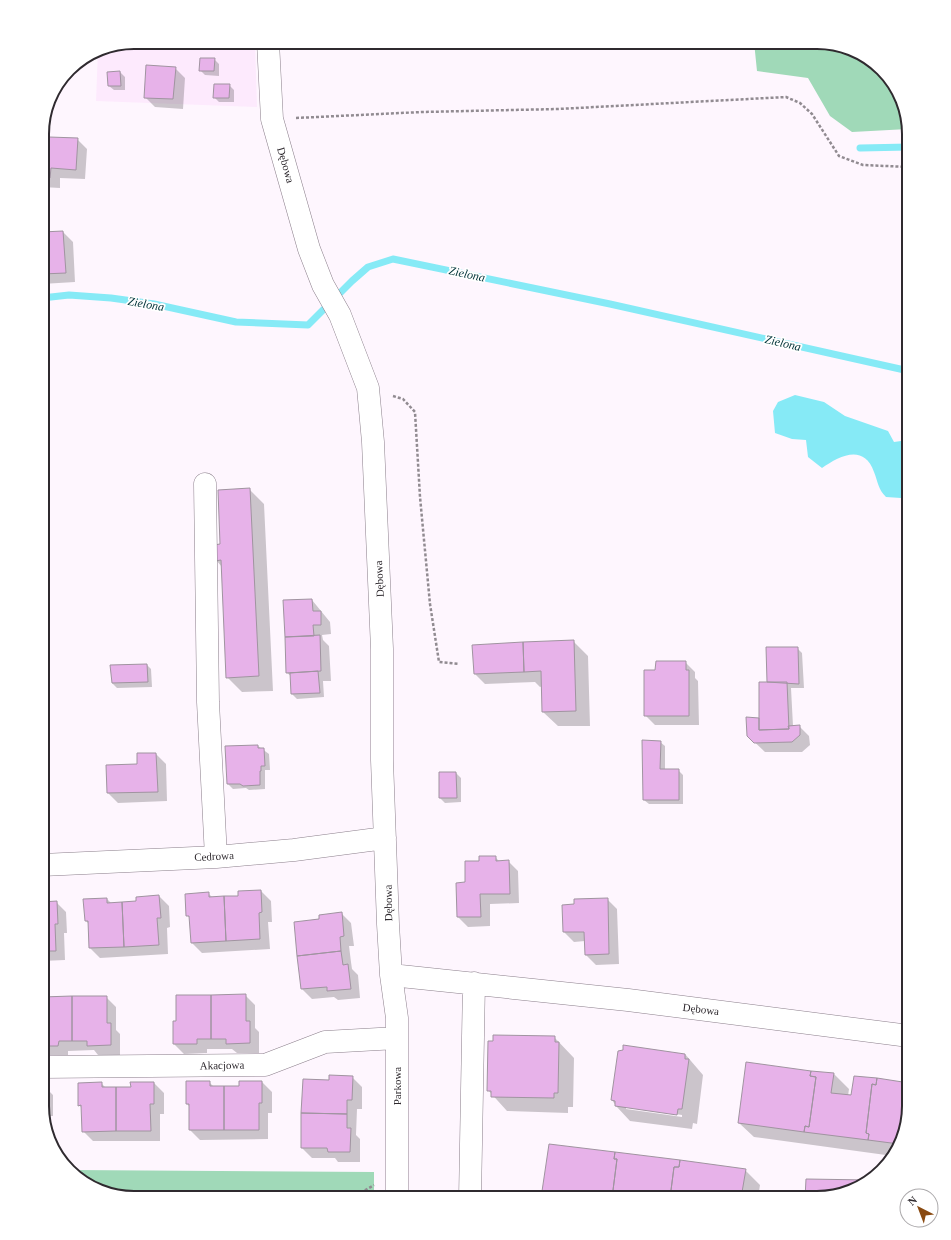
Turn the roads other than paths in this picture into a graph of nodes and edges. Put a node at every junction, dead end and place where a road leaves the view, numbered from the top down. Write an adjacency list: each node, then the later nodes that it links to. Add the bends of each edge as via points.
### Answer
1 (268, 49): 3 (street, Dębowa, via 272,119 309,249 323,285 340,315 368,388 373,442 382,649)
2 (205, 484): 4 (street, via 208,702)
3 (385, 838): 4 (street, Cedrowa, via 294,850); 6 (street, Dębowa)
4 (216, 856): 5 (street, Cedrowa)
5 (49, 865)
6 (391, 975): 7 (street, Dębowa); 9 (street, Parkowa)
7 (474, 983): 8 (street, Dębowa); 12 (street)
8 (902, 1035)
9 (398, 1038): 10 (street, Akacjowa, via 325,1042 265,1065); 11 (street, Parkowa)
10 (49, 1067)
11 (397, 1191)
12 (470, 1191)

